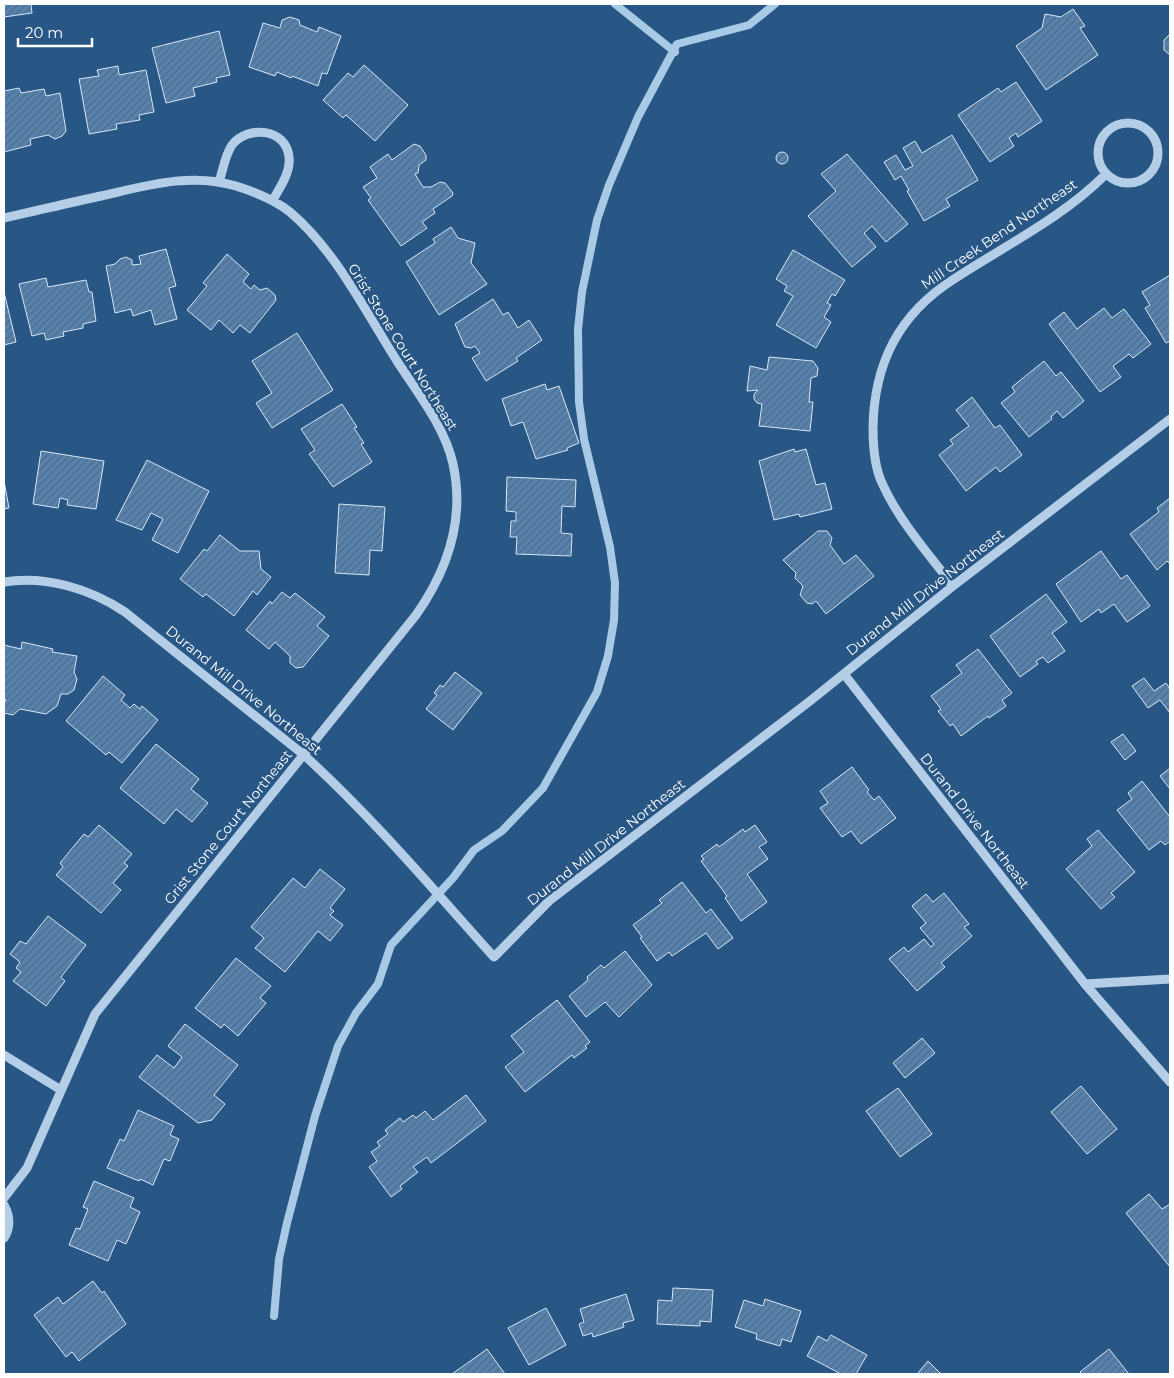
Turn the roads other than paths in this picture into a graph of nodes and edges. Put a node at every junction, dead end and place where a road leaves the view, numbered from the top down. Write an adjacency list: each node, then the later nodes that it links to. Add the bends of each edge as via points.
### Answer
1 (1106, 174): 1 (street, via 1124,183 1135,183 1146,177 1158,160 1159,150 1152,134 1135,123 1124,122 1110,128 1098,145 1098,156); 7 (street, Mill Creek Bend Northeast, via 1076,202 953,279 918,306 894,339 878,376 873,440 881,482 896,510)
2 (219, 182): 3 (street, Grist Stone Court Northeast); 3 (street, via 230,149 240,138 252,132 274,135 290,155 288,170); 4 (street, Grist Stone Court Northeast, via 196,179 172,181)
3 (273, 200): 9 (street, Grist Stone Court Northeast, via 290,212 327,253 432,417 453,464 457,505 445,563 431,594)
4 (4, 218)
5 (1170, 419): 7 (street, Durand Mill Drive Northeast)
6 (4, 582): 9 (street, Durand Mill Drive Northeast, via 43,581 110,602 151,631)
7 (953, 586): 8 (street, Durand Mill Drive Northeast)
8 (844, 674): 9 (street, Durand Mill Drive Northeast, via 549,901 494,957 357,805); 11 (street, Durand Drive Northeast)
9 (304, 755): 14 (street, Grist Stone Court Northeast, via 95,1014)
10 (1170, 979): 11 (street)
11 (1085, 984): 13 (street, Durand Drive Northeast)
12 (4, 1055): 14 (street)
13 (1170, 1082)
14 (61, 1090): 15 (street, Grist Stone Court Northeast, via 27,1168)
15 (4, 1198)
16 (4, 1205): 17 (street, via 9,1227)
17 (4, 1238)

